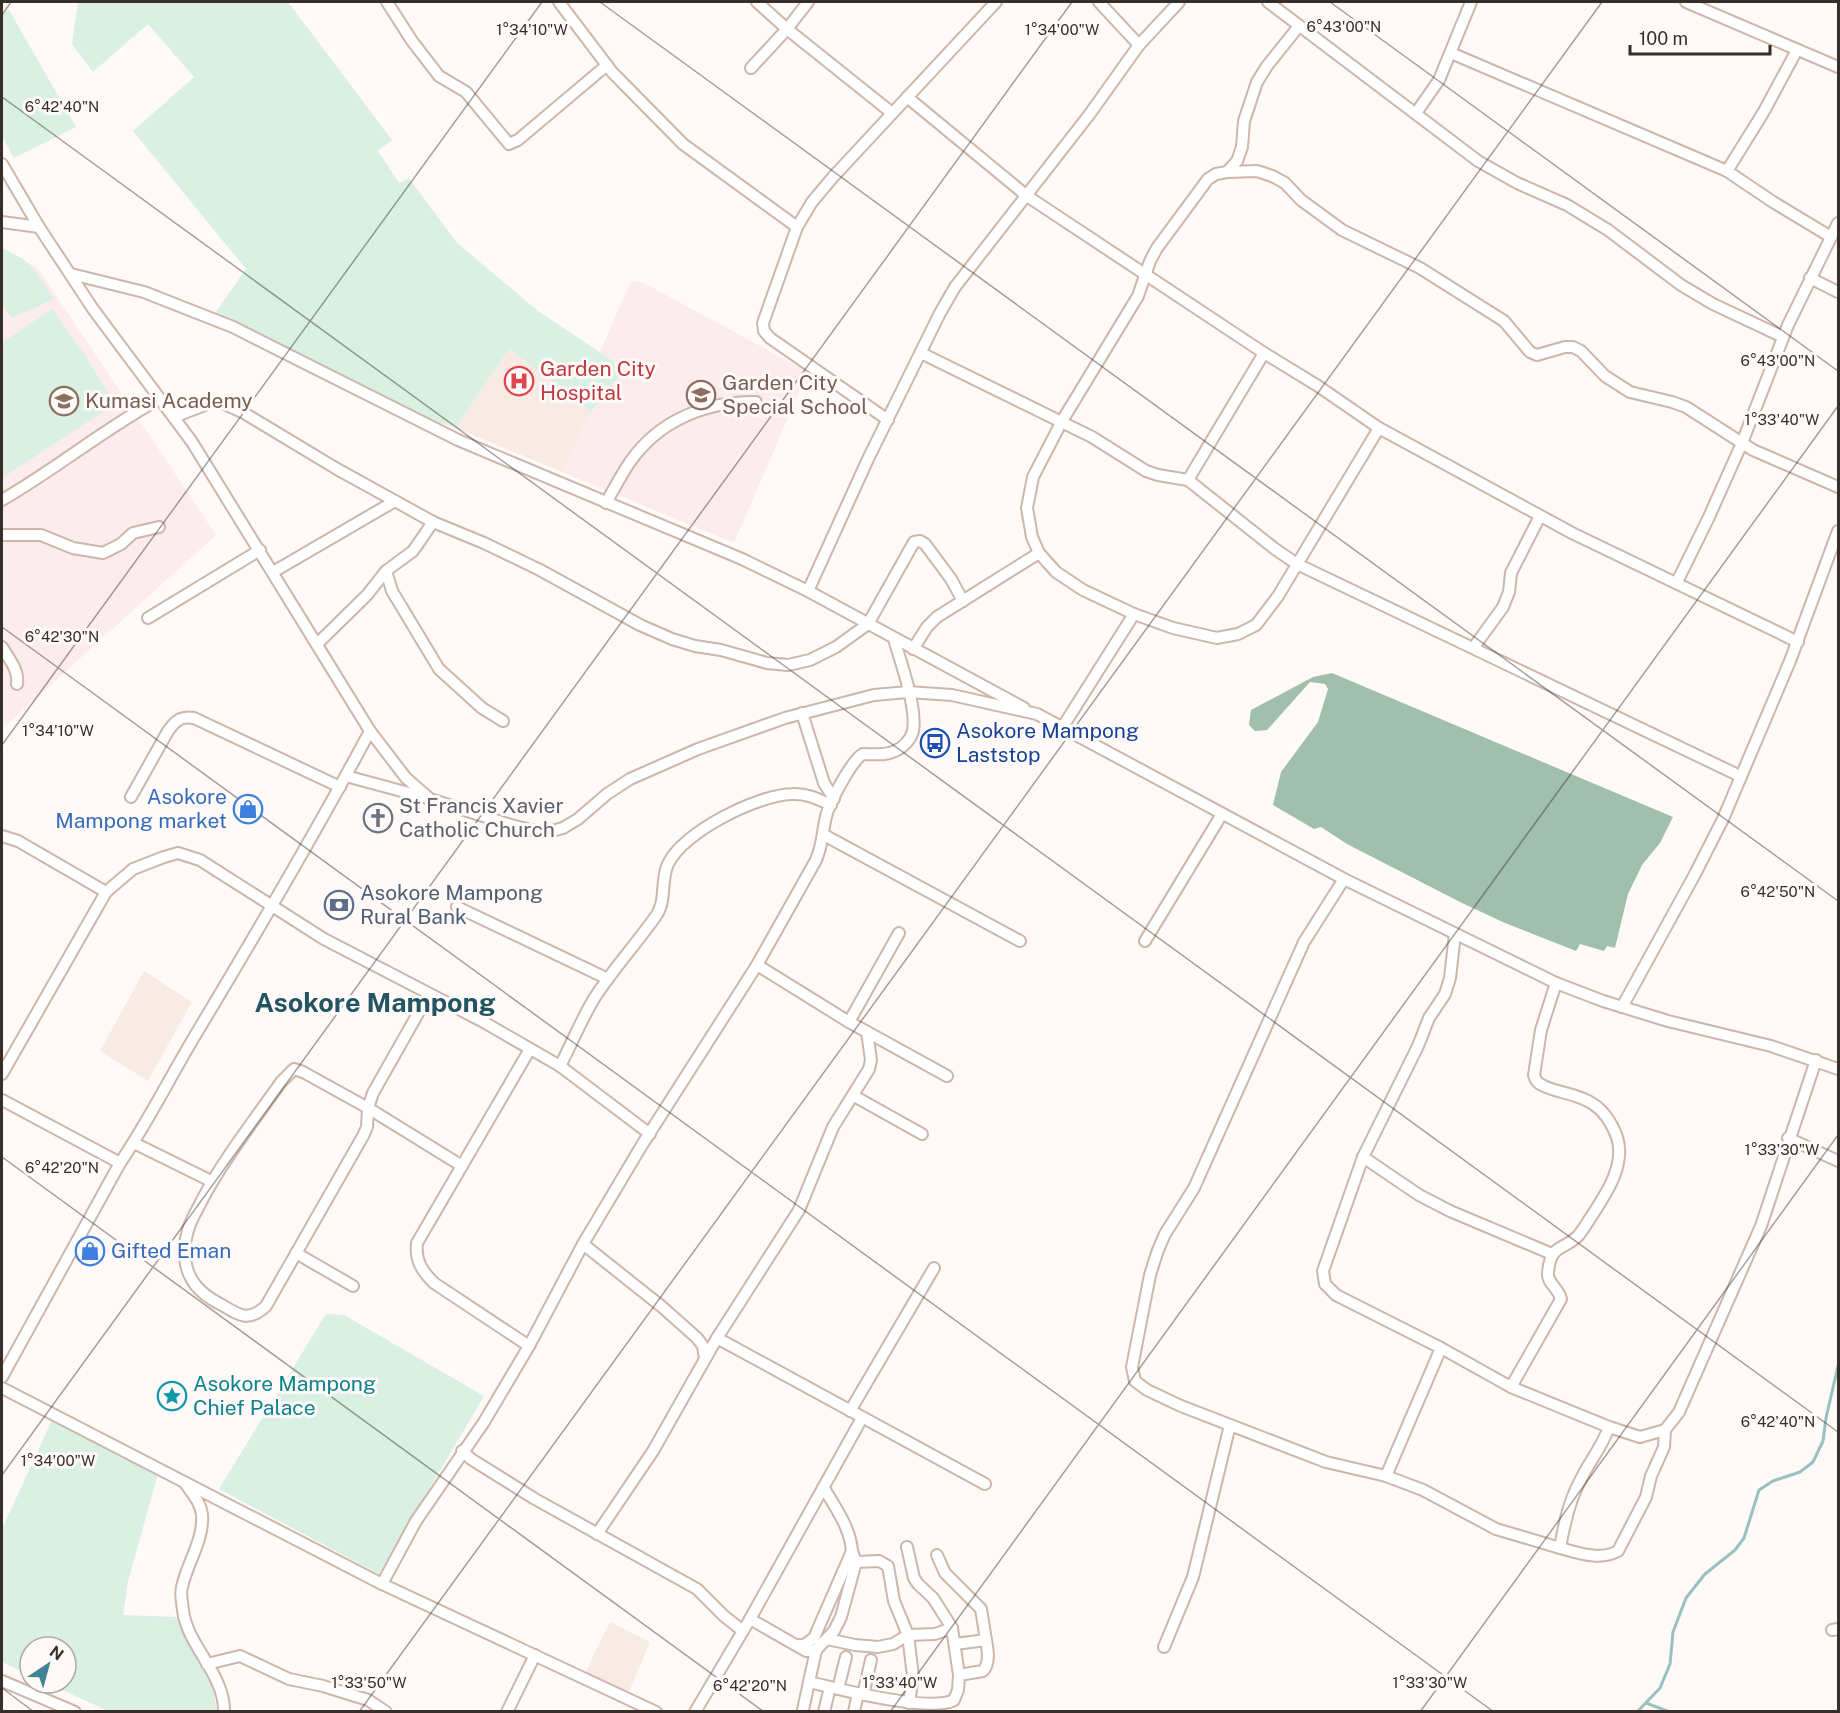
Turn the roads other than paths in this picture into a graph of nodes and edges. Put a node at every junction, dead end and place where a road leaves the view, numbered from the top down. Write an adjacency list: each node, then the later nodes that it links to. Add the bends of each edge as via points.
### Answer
1 (387, 2): 16 (street, via 439,76 466,92 509,144 519,140)
2 (559, 2): 16 (street)
3 (757, 2): 12 (street)
4 (808, 2): 12 (street)
5 (996, 2): 19 (street)
6 (1099, 2): 13 (street)
7 (1179, 2): 13 (street)
8 (1268, 2): 11 (street)
9 (1471, 2): 15 (street)
10 (1686, 2): 14 (street)
11 (1299, 26): 21 (street); 24 (street, via 1257,82 1244,121 1242,147)
12 (787, 29): 18 (street); 20 (street)
13 (1138, 45): 25 (street)
14 (1797, 50): 17 (street); 23 (street)
15 (1451, 53): 21 (street, via 1439,81); 23 (street)
16 (607, 65): 29 (street, via 683,144)
17 (1839, 67)
18 (751, 68)
19 (907, 97): 20 (street); 25 (street)
20 (892, 113): 29 (street, via 812,202)
21 (1416, 113): 35 (street, via 1498,174 1566,205 1608,230 1681,285 1747,322)
22 (2, 164): 28 (street)
23 (1727, 171): 30 (street)
24 (1227, 172): 32 (street, via 1208,179 1157,248); 44 (street, via 1257,171 1285,183 1342,230 1420,268 1504,321 1530,352 1537,355 1573,347 1619,386 1686,407)
25 (1027, 196): 32 (street); 36 (street, via 955,287)
26 (2, 222): 28 (street)
27 (1839, 223): 30 (street)
28 (39, 227): 31 (street)
29 (797, 227): 41 (street, via 763,323 764,331)
30 (1831, 237): 33 (street)
31 (71, 274): 38 (street); 49 (street, via 144,292 233,327 458,440)
32 (1146, 275): 37 (street); 42 (street, via 1138,296)
33 (1810, 279): 34 (street); 35 (street)
34 (1839, 292)
35 (1784, 337): 44 (street)
36 (921, 353): 41 (street); 42 (street)
37 (1264, 353): 43 (street); 45 (street)
38 (159, 399): 40 (street); 47 (street)
39 (756, 402): 49 (street, via 714,405 670,424 631,460)
40 (174, 417): 48 (street, via 212,402 222,404); 55 (street)
41 (888, 420): 62 (street)
42 (1062, 421): 45 (street, via 1146,471); 57 (street, via 1033,477 1027,508)
43 (1379, 428): 50 (street); 58 (street)
44 (1742, 444): 46 (street); 61 (street)
45 (1188, 480): 58 (street)
46 (1839, 487)
47 (2, 500)
48 (395, 501): 51 (street); 59 (street)
49 (606, 503): 62 (street)
50 (1540, 516): 61 (street); 71 (street, via 1512,573 1503,607)
51 (433, 522): 60 (street, via 414,551); 66 (street, via 540,570 672,639 766,663 788,665 810,660 837,647)
52 (159, 527): 54 (street, via 133,533 103,553 73,548 41,535)
53 (1839, 531): 56 (street)
54 (2, 535)
55 (260, 550): 59 (street); 65 (street)
56 (1835, 552): 68 (street)
57 (1039, 553): 63 (street); 64 (street, via 1056,572 1083,590)
58 (1298, 564): 64 (street, via 1256,625 1238,634 1217,638); 71 (street)
59 (273, 572): 69 (street)
60 (386, 572): 69 (street); 77 (street, via 392,591 439,669)
61 (1677, 582): 68 (street)
62 (808, 591): 66 (street)
63 (963, 601): 66 (street, via 925,544 914,542); 72 (street, via 937,617)
64 (1134, 615): 78 (street)
65 (148, 618)
66 (868, 624): 67 (street)
67 (894, 639): 72 (street); 74 (street)
68 (1798, 642): 81 (street)
69 (317, 644): 79 (street)
70 (2, 647): 73 (street, via 15,669)
71 (1474, 647): 81 (street)
72 (913, 649): 76 (street)
73 (17, 684)
74 (908, 692): 75 (street, via 874,695); 76 (street, via 952,695); 85 (street, via 914,719 906,744 897,751 859,756)
75 (802, 713): 84 (street, via 698,749 630,779 578,819 552,831 511,825); 85 (street)
76 (1037, 714): 78 (street)
77 (503, 722)
78 (1062, 728): 86 (street)
79 (370, 731): 80 (street); 84 (street, via 406,778)
80 (346, 776): 82 (street); 84 (street)
81 (1740, 776): 101 (street, via 1695,874)
82 (340, 787): 83 (street, via 194,718 184,717 168,731); 91 (street)
83 (131, 797)
84 (430, 799)
85 (832, 802): 87 (street); 98 (street, via 790,794 733,811 707,825 672,856 663,877 663,898 657,915)
86 (1222, 814): 89 (street); 95 (street)
87 (824, 835): 96 (street); 97 (street, via 816,860)
88 (2, 836): 90 (street, via 18,841)
89 (1344, 879): 94 (street); 136 (street, via 1288,973 1199,1177 1165,1234 1150,1275 1132,1367 1136,1381 1181,1406)
90 (106, 892): 91 (street, via 133,869 178,853 200,860); 108 (street)
91 (273, 906): 100 (street, via 324,939); 116 (street)
92 (457, 907): 98 (street)
93 (899, 933): 102 (street)
94 (1455, 934): 99 (street); 117 (street, via 1445,994 1429,1018)
95 (1145, 940)
96 (1020, 941)
97 (757, 965): 102 (street); 113 (street)
98 (608, 979): 106 (street)
99 (1556, 983): 101 (street); 124 (street, via 1541,1030 1534,1075 1541,1085 1570,1093 1605,1114 1617,1138 1619,1156 1605,1195 1577,1236)
100 (429, 994): 104 (street); 112 (street)
101 (1622, 1006): 105 (street)
102 (849, 1022): 103 (street)
103 (867, 1032): 109 (street); 110 (street, via 869,1069)
104 (530, 1049): 106 (street); 120 (street)
105 (1816, 1060): 107 (street); 115 (street)
106 (560, 1066): 113 (street)
107 (1839, 1069)
108 (2, 1074)
109 (947, 1076)
110 (854, 1096): 114 (street); 127 (street, via 833,1127 799,1210)
111 (2, 1100): 119 (street)
112 (368, 1108): 120 (street); 121 (street, via 294,1069); 123 (street, via 363,1136)
113 (650, 1134): 122 (street)
114 (922, 1134)
115 (1788, 1138): 118 (street); 138 (street, via 1761,1226 1679,1412)
116 (134, 1143): 119 (street); 121 (street)
117 (1363, 1157): 124 (street, via 1450,1211); 129 (street, via 1323,1271 1325,1284 1336,1295)
118 (1839, 1161)
119 (120, 1163): 131 (street)
120 (462, 1166): 128 (street, via 417,1243 419,1264 434,1283)
121 (211, 1181): 123 (street, via 186,1237 187,1265 198,1288 235,1313 246,1317 257,1314 266,1306)
122 (583, 1244): 128 (street); 130 (street, via 697,1338)
123 (296, 1253): 126 (street)
124 (1552, 1254): 132 (street, via 1547,1274 1561,1299)
125 (934, 1268): 134 (street)
126 (353, 1286)
127 (717, 1338): 130 (street); 134 (street)
128 (529, 1346): 139 (street)
129 (1442, 1348): 132 (street); 140 (street)
130 (705, 1359): 144 (street, via 652,1451)
131 (2, 1377)
132 (1511, 1387): 137 (street)
133 (2, 1388): 141 (street)
134 (850, 1411): 135 (street)
135 (862, 1418): 142 (street); 143 (street)
136 (1230, 1425): 140 (street, via 1326,1462); 161 (street, via 1193,1577)
137 (1609, 1427): 138 (street, via 1640,1437); 146 (street, via 1576,1488)
138 (1665, 1430): 146 (street, via 1664,1447 1646,1497 1618,1551 1597,1556)
139 (462, 1451): 144 (street); 151 (street, via 416,1521)
140 (1386, 1476): 146 (street, via 1423,1490 1496,1529)
141 (183, 1480): 151 (street); 166 (street, via 198,1501 202,1516 199,1539 181,1589 183,1613)
142 (985, 1484)
143 (824, 1488): 148 (street, via 848,1528); 153 (street)
144 (597, 1534): 155 (street, via 697,1589)
145 (907, 1547): 149 (street)
146 (1560, 1548)
147 (937, 1555): 158 (street, via 945,1573 981,1609)
148 (854, 1556): 150 (street); 152 (street)
149 (909, 1563): 150 (street); 154 (street, via 918,1584 933,1598)
150 (888, 1566): 156 (street, via 894,1601)
151 (382, 1584): 163 (street)
152 (844, 1585): 157 (street, via 841,1617); 160 (street, via 814,1638)
153 (750, 1619): 155 (street); 160 (street)
154 (952, 1628): 156 (street, via 935,1634); 159 (street)
155 (743, 1631): 179 (street)
156 (908, 1635): 157 (street, via 878,1647); 172 (street, via 913,1676)
157 (827, 1639): 162 (street)
158 (986, 1640): 159 (street); 167 (street, via 987,1663 983,1671)
159 (955, 1644): 167 (street)
160 (798, 1645): 162 (street, via 806,1651)
161 (1164, 1647)
162 (816, 1650): 169 (street)
163 (535, 1655): 177 (street); 178 (street)
164 (846, 1657): 170 (street)
165 (871, 1660): 171 (street)
166 (207, 1664): 175 (street, via 220,1690); 176 (street, via 240,1656 289,1679 368,1700)
167 (959, 1676): 172 (street, via 957,1695 950,1702)
168 (2, 1682): 174 (street)
169 (810, 1682): 170 (street); 173 (street)
170 (834, 1688): 171 (street); 180 (street)
171 (861, 1694): 172 (street); 181 (street)
172 (909, 1703)
173 (803, 1710)
174 (75, 1712)
175 (224, 1712)
176 (386, 1712)
177 (507, 1712)
178 (656, 1712)
179 (695, 1712)
180 (824, 1712)
181 (854, 1712)

